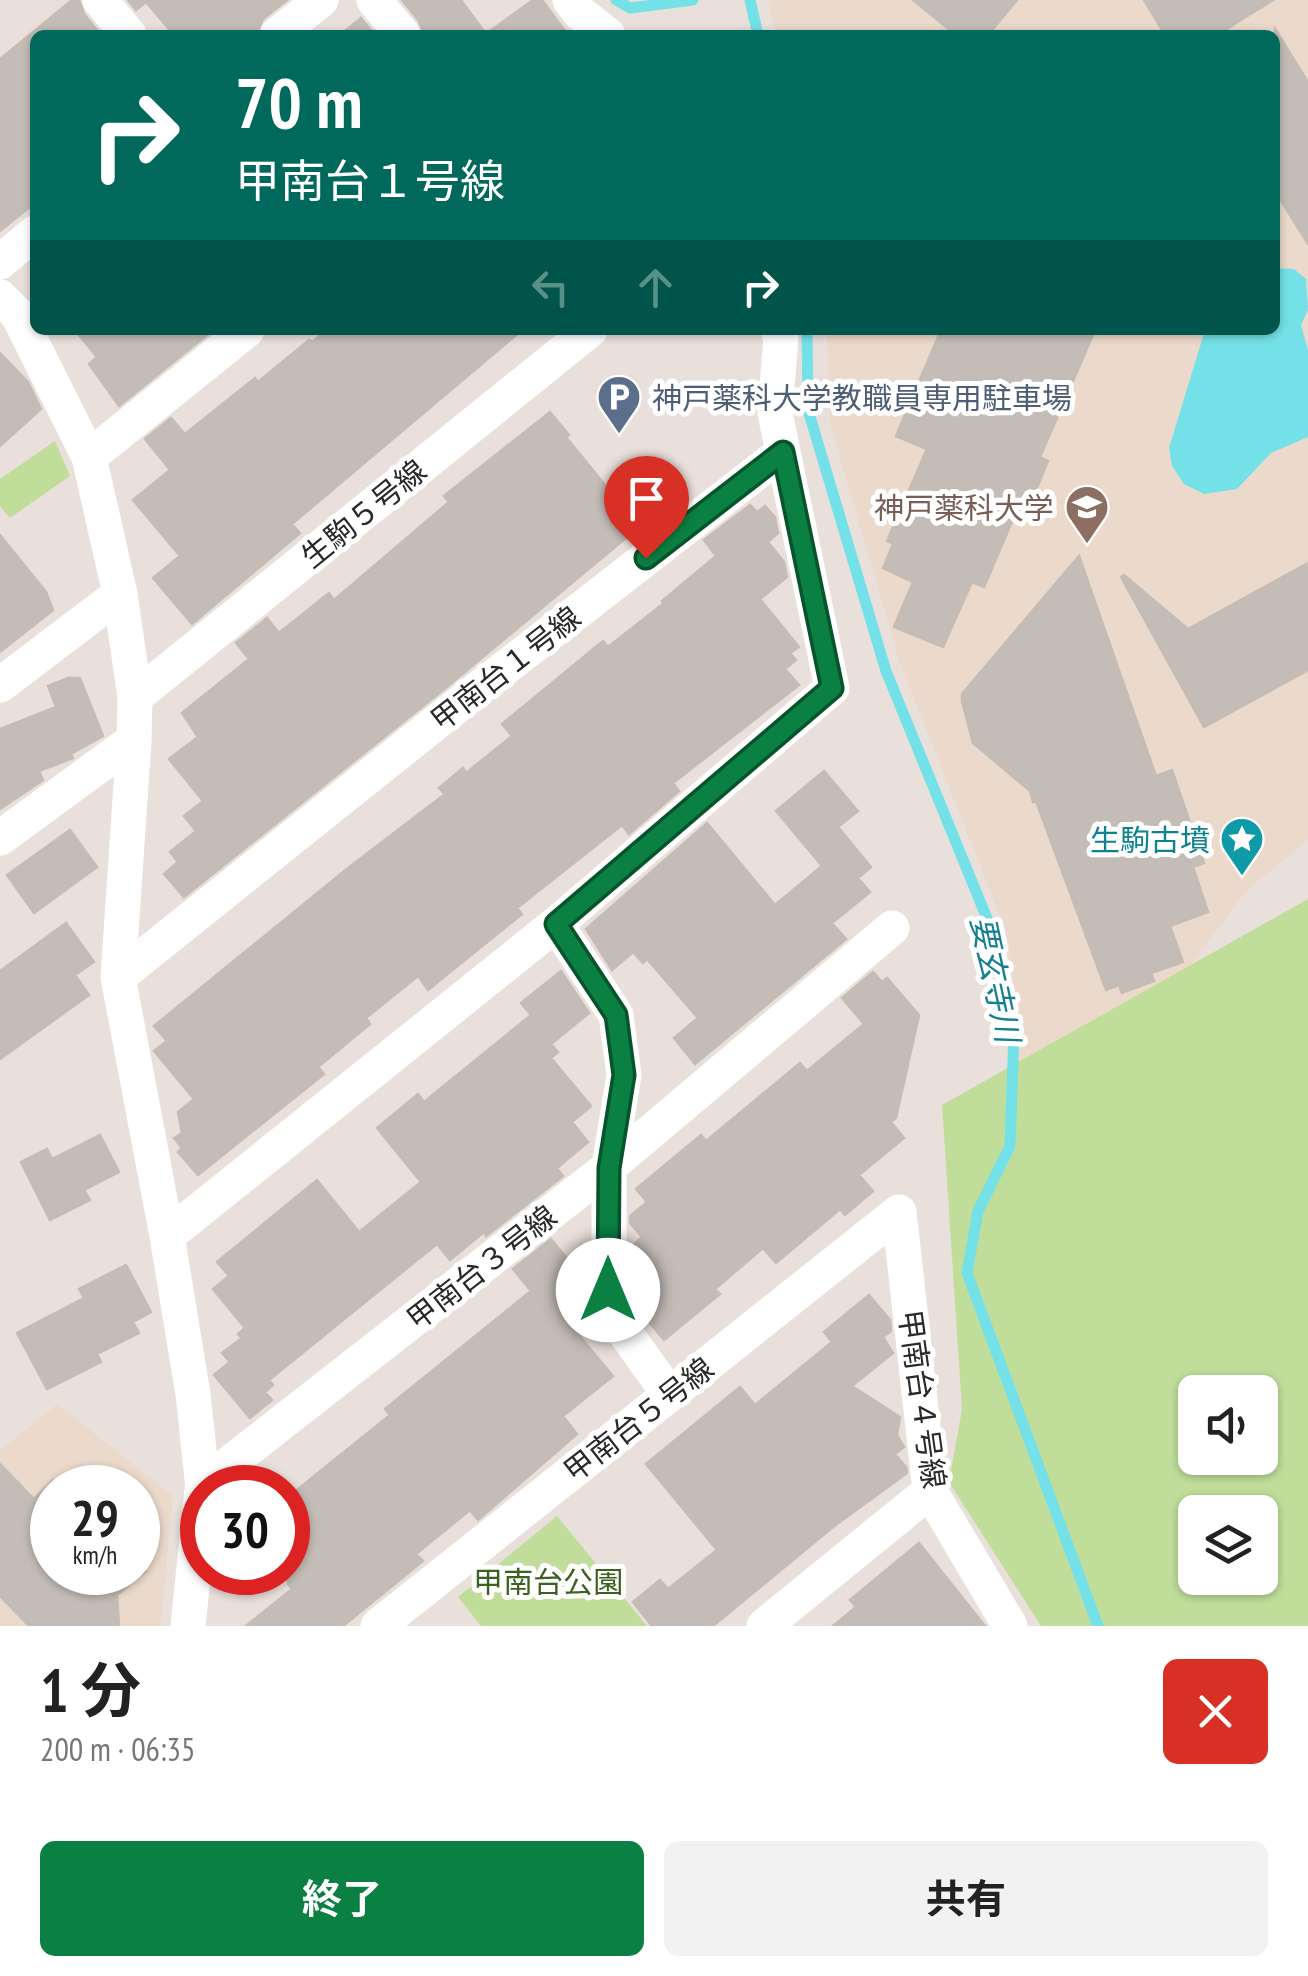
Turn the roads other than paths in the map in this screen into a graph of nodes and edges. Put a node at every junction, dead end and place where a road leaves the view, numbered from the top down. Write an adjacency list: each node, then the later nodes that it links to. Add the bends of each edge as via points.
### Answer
1 (100, 0): 5 (street)
2 (320, 0): 6 (street)
3 (374, 0): 7 (street)
4 (570, 0): 8 (street)
5 (125, 30)
6 (283, 30)
7 (398, 30)
8 (601, 30)
9 (30, 237): 10 (street)
10 (0, 262)
11 (6, 315): 16 (street)
12 (241, 335): 16 (street)
13 (584, 335): 19 (street, 生駒５号線)
14 (780, 335): 15 (street, via 775,413)
15 (783, 452): 22 (street, via 832,688); 24 (street, 甲南台１号線)
16 (90, 457): 17 (street)
17 (120, 594): 18 (street); 19 (street)
18 (0, 685)
19 (134, 696): 20 (street)
20 (134, 740): 21 (street); 24 (street)
21 (0, 838)
22 (556, 924): 25 (street, via 616,1015 624,1075); 27 (street)
23 (892, 928): 25 (street, 甲南台３号線)
24 (118, 977): 27 (street)
25 (609, 1168): 28 (street, via 608,1290 626,1334); 30 (street, 甲南台３号線)
26 (899, 1212): 28 (street, 甲南台５号線); 31 (street, 甲南台４号線)
27 (167, 1236): 29 (street)
28 (669, 1394): 34 (street, 甲南台５号線)
29 (201, 1465)
30 (231, 1465)
31 (930, 1490): 35 (street); 36 (street, 甲南台４号線)
32 (191, 1595): 33 (street)
33 (188, 1626)
34 (378, 1626)
35 (764, 1626)
36 (1010, 1626)

